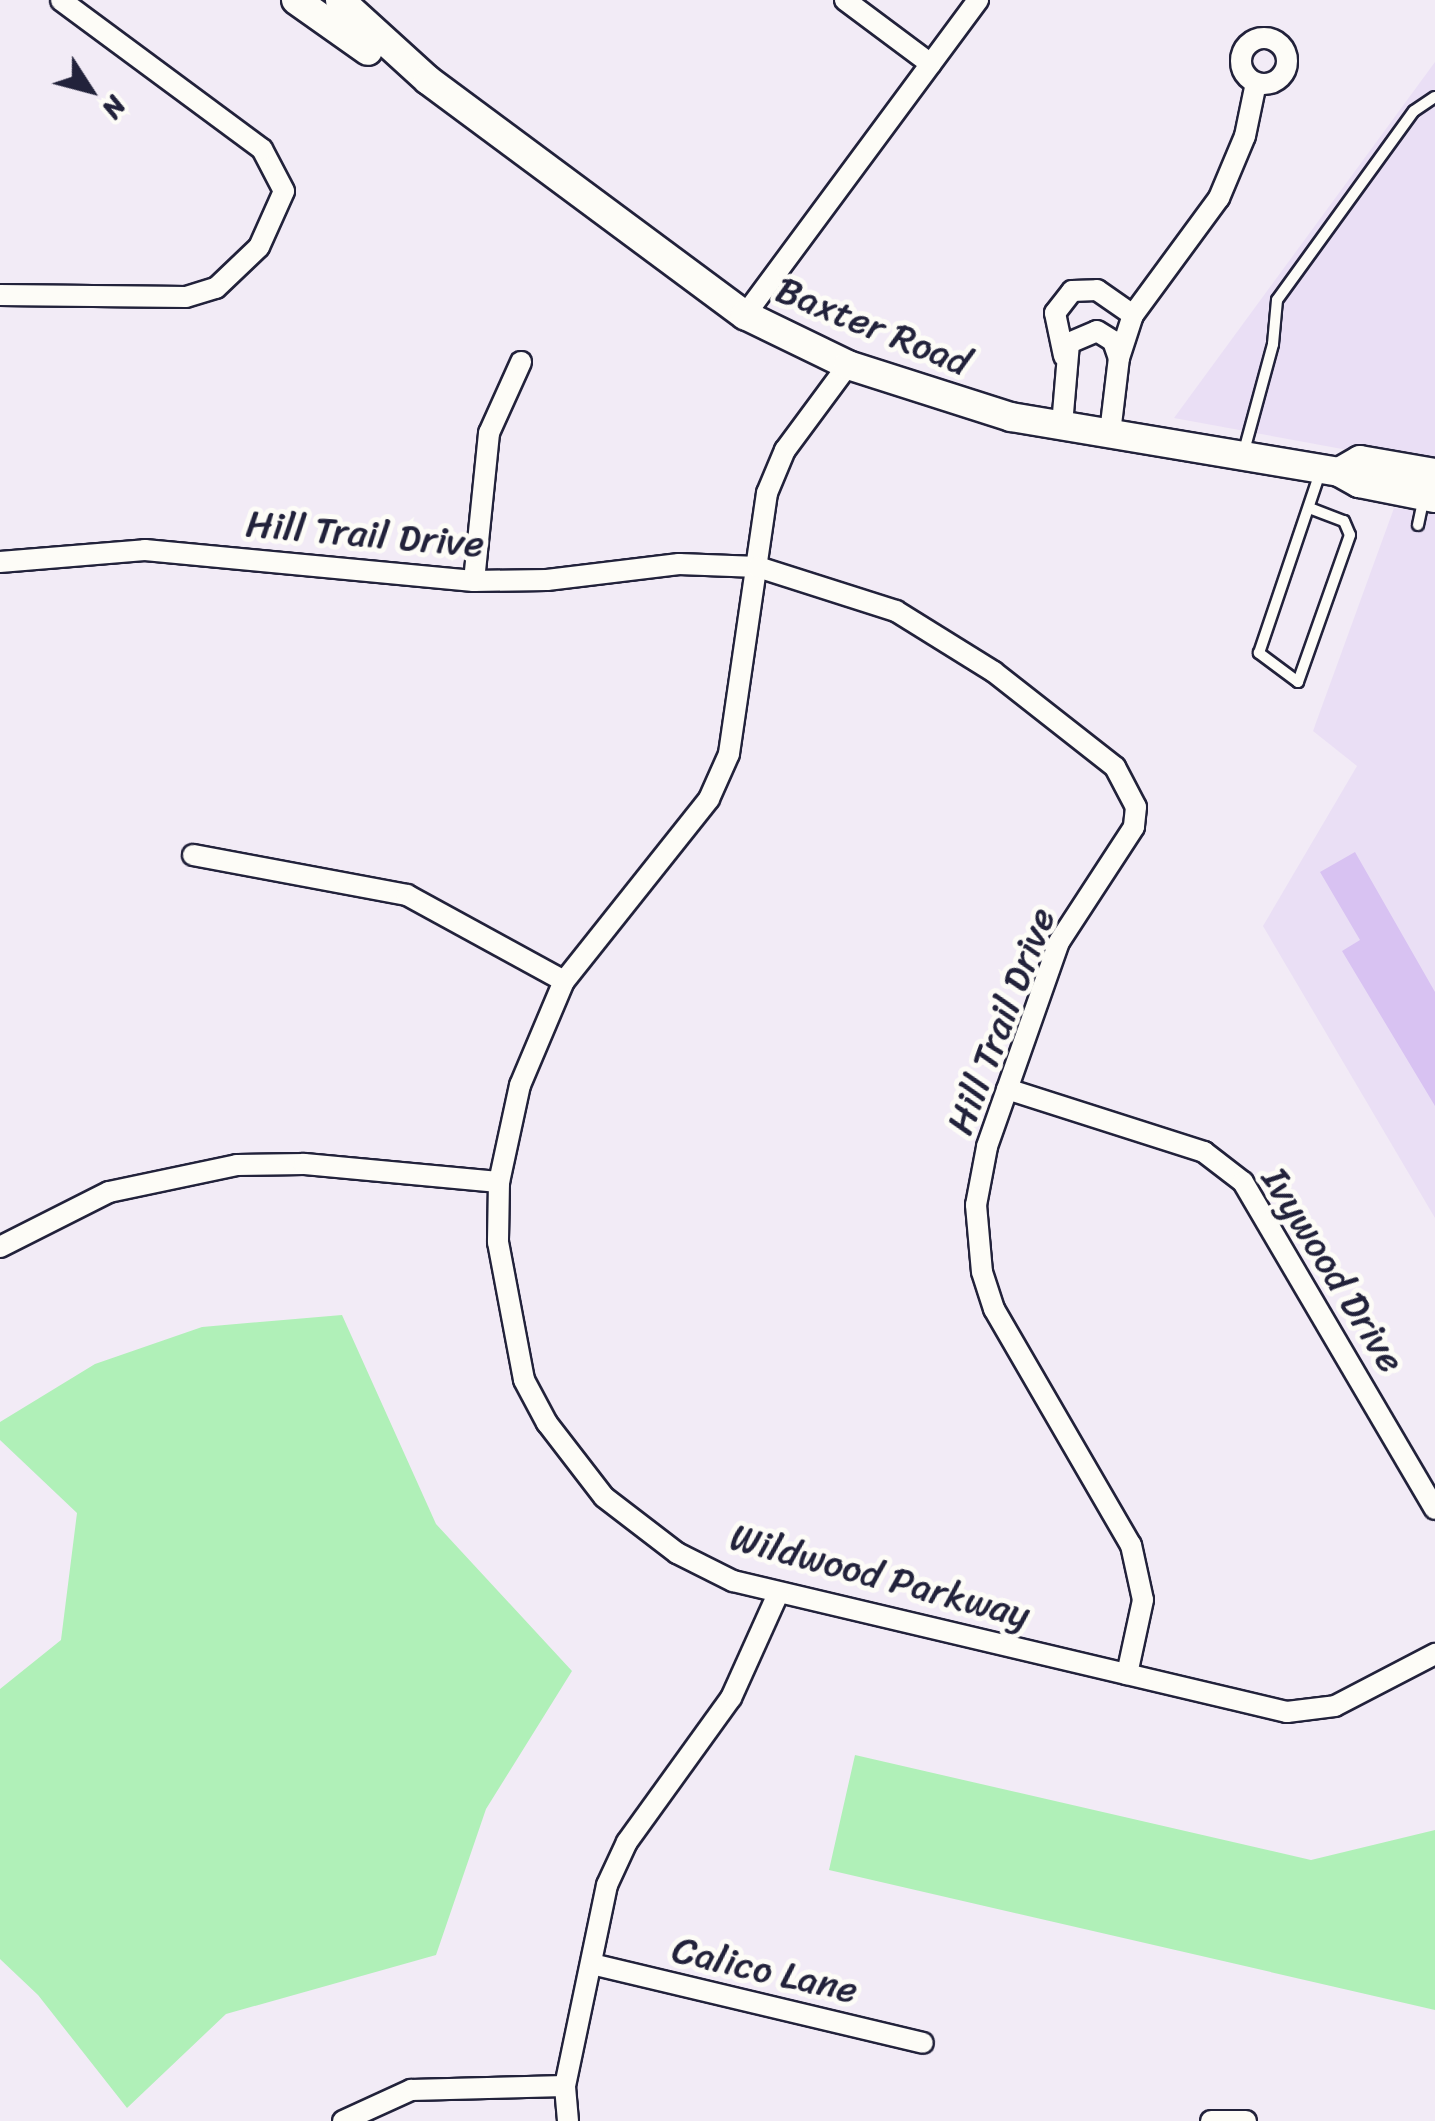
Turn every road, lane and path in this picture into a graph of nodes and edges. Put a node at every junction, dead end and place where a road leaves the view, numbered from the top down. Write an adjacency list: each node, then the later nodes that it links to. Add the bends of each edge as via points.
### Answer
1 (61, 0): 11 (street, via 254,142 284,190 259,247 216,288 186,298)
2 (296, 0): 8 (main road, via 413,82)
3 (316, 0): 6 (main road, Baxter Road)
4 (845, 0): 7 (street)
5 (978, 0): 7 (street)
6 (346, 8): 8 (main road, Baxter Road)
7 (932, 64): 12 (street)
8 (428, 80): 12 (main road, Baxter Road)
9 (1256, 83): 13 (street, via 1245,136 1219,198)
10 (1435, 97): 20 (lane, via 1414,111 1277,300 1273,344)
11 (0, 295)
12 (746, 315): 17 (main road, Baxter Road)
13 (1133, 315): 14 (street); 15 (street, via 1097,290 1072,291 1055,313)
14 (1119, 358): 15 (street, via 1113,340 1093,330 1075,336); 19 (street)
15 (1065, 359): 18 (street)
16 (521, 362): 27 (street, via 489,433)
17 (848, 364): 18 (main road, Baxter Road, via 947,400); 26 (street, Wildwood Parkway, via 785,450 767,492)
18 (1062, 424): 19 (main road, Baxter Road)
19 (1110, 433): 20 (main road, Baxter Road)
20 (1243, 456): 21 (main road, Baxter Road)
21 (1330, 471): 22 (main road, Baxter Road, via 1359,483); 23 (lane)
22 (1432, 489): 24 (lane)
23 (1312, 509): 23 (lane, via 1259,653 1298,682 1350,535 1344,521)
24 (1418, 525)
25 (0, 562): 27 (street, Hill Trail Drive, via 146,550)
26 (758, 567): 27 (street, Hill Trail Drive, via 679,564); 29 (street, Wildwood Parkway, via 729,754 709,799); 30 (street, Hill Trail Drive, via 867,598 940,636 1130,785 1134,827 1059,942)
27 (474, 581)
28 (193, 855): 29 (street, via 407,894)
29 (564, 980): 31 (street, Wildwood Parkway, via 520,1086)
30 (1008, 1089): 33 (street, Ivywood Drive, via 1204,1152 1243,1182); 36 (street, Hill Trail Drive, via 976,1205 982,1272 994,1310 1131,1545 1143,1600)
31 (499, 1182): 32 (street, via 304,1164 237,1165 110,1192); 34 (street, Wildwood Parkway, via 498,1242 510,1331 524,1380 547,1423 604,1497 642,1529 732,1581)
32 (0, 1247)
33 (1435, 1509)
34 (778, 1594): 36 (street, Wildwood Parkway); 37 (street, via 731,1698 627,1842 607,1885)
35 (1435, 1654): 36 (street, Wildwood Parkway, via 1387,1683 1313,1711 1261,1708)
36 (1127, 1674)
37 (592, 1964): 38 (street, Calico Lane); 39 (street)
38 (923, 2043)
39 (564, 2086): 40 (street, via 411,2090); 41 (street)
40 (343, 2121)
41 (568, 2121)
42 (1210, 2121): 43 (street)
43 (1246, 2121)

